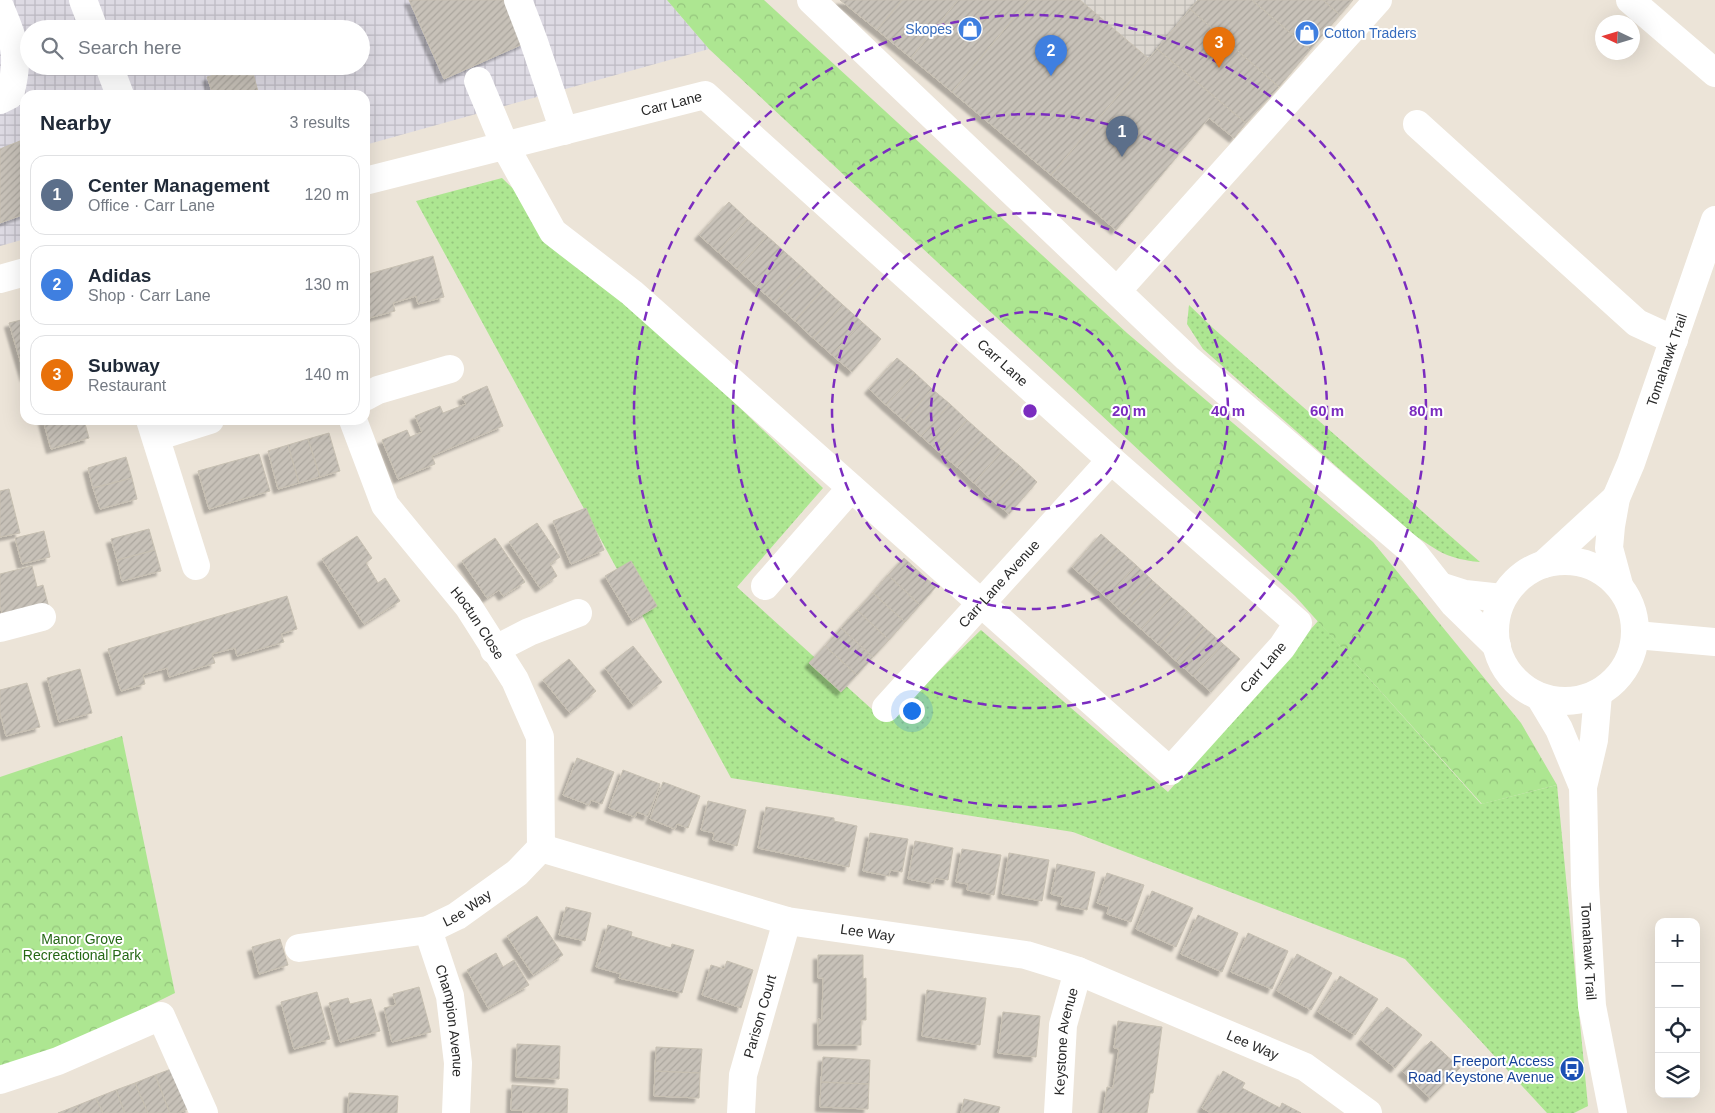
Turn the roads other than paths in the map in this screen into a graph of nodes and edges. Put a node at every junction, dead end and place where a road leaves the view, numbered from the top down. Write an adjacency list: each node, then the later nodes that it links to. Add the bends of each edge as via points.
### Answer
1 (83, 0): 7 (street)
2 (518, 0): 14 (street)
3 (811, 0): 20 (street)
4 (1378, 0): 20 (street)
5 (1630, 0): 8 (street)
6 (0, 8): 12 (street, via 15,42 16,71 10,95)
7 (91, 20)
8 (1715, 73)
9 (112, 75): 11 (street)
10 (478, 81): 15 (street)
11 (118, 90)
12 (0, 100)
13 (1417, 124): 21 (street, via 1637,323)
14 (564, 131): 15 (street, Carr Lane); 27 (street, Carr Lane, via 705,94)
15 (505, 146): 16 (street, Carr Lane); 28 (street, Carr Lane, via 553,232 632,293)
16 (370, 180)
17 (1715, 220): 21 (street, Tomahawk Trail)
18 (20, 273): 19 (street)
19 (0, 279)
20 (1117, 291): 34 (street, via 1187,358 1413,552)
21 (1674, 340): 29 (street, Tomahawk Trail)
22 (450, 369): 23 (street)
23 (370, 394)
24 (174, 425): 26 (street)
25 (355, 425): 43 (street, Hoctun Close, via 385,505 468,606)
26 (153, 428): 31 (street)
27 (1111, 460): 36 (street, Carr Lane Avenue); 36 (street, Carr Lane, via 1298,623 1282,647 1170,771)
28 (851, 488): 33 (street); 36 (street, Carr Lane)
29 (1616, 498): 30 (street, Tomahawk Trail); 32 (street, Tomahawk Trail, via 1609,548)
30 (1544, 564): 32 (street, Tomahawk Trail, via 1560,560 1585,563 1600,569); 35 (street, Tomahawk Trail, via 1517,579)
31 (196, 566)
32 (1619, 585): 40 (street, Tomahawk Trail, via 1632,609)
33 (765, 586)
34 (1440, 586): 35 (street, via 1465,594); 42 (street)
35 (1502, 598): 42 (street, Tomahawk Trail, via 1497,611)
36 (982, 605): 46 (street, Carr Lane Avenue)
37 (578, 613): 43 (street)
38 (42, 617): 39 (street)
39 (0, 628)
40 (1636, 635): 41 (street); 44 (street, Tomahawk Trail, via 1627,665)
41 (1715, 642)
42 (1496, 646): 45 (street, Tomahawk Trail, via 1505,669 1522,687)
43 (494, 650): 48 (street, Hoctun Close, via 515,680 540,737)
44 (1598, 694): 45 (street, Tomahawk Trail, via 1574,701); 47 (street, Tomahawk Trail, via 1594,740)
45 (1541, 699): 47 (street, Tomahawk Trail, via 1559,729)
46 (886, 708)
47 (1583, 787): 59 (street, Tomahawk Trail, via 1592,1006)
48 (541, 848): 49 (street, Lee Way); 50 (street, Lee Way, via 517,873 457,916)
49 (787, 922): 52 (street, Lee Way, via 1026,955); 56 (street, Parison Court, via 743,1075)
50 (428, 930): 51 (street, Lee Way); 55 (street, Champion Avenue, via 450,996 458,1063)
51 (299, 948)
52 (1078, 971): 57 (street, Keystone Avenue, via 1063,1025); 58 (street, Lee Way, via 1305,1067)
53 (0, 1080): 54 (street, via 58,1061 162,1016)
54 (204, 1113)
55 (456, 1113)
56 (741, 1113)
57 (1058, 1113)
58 (1368, 1113)
59 (1613, 1113)

